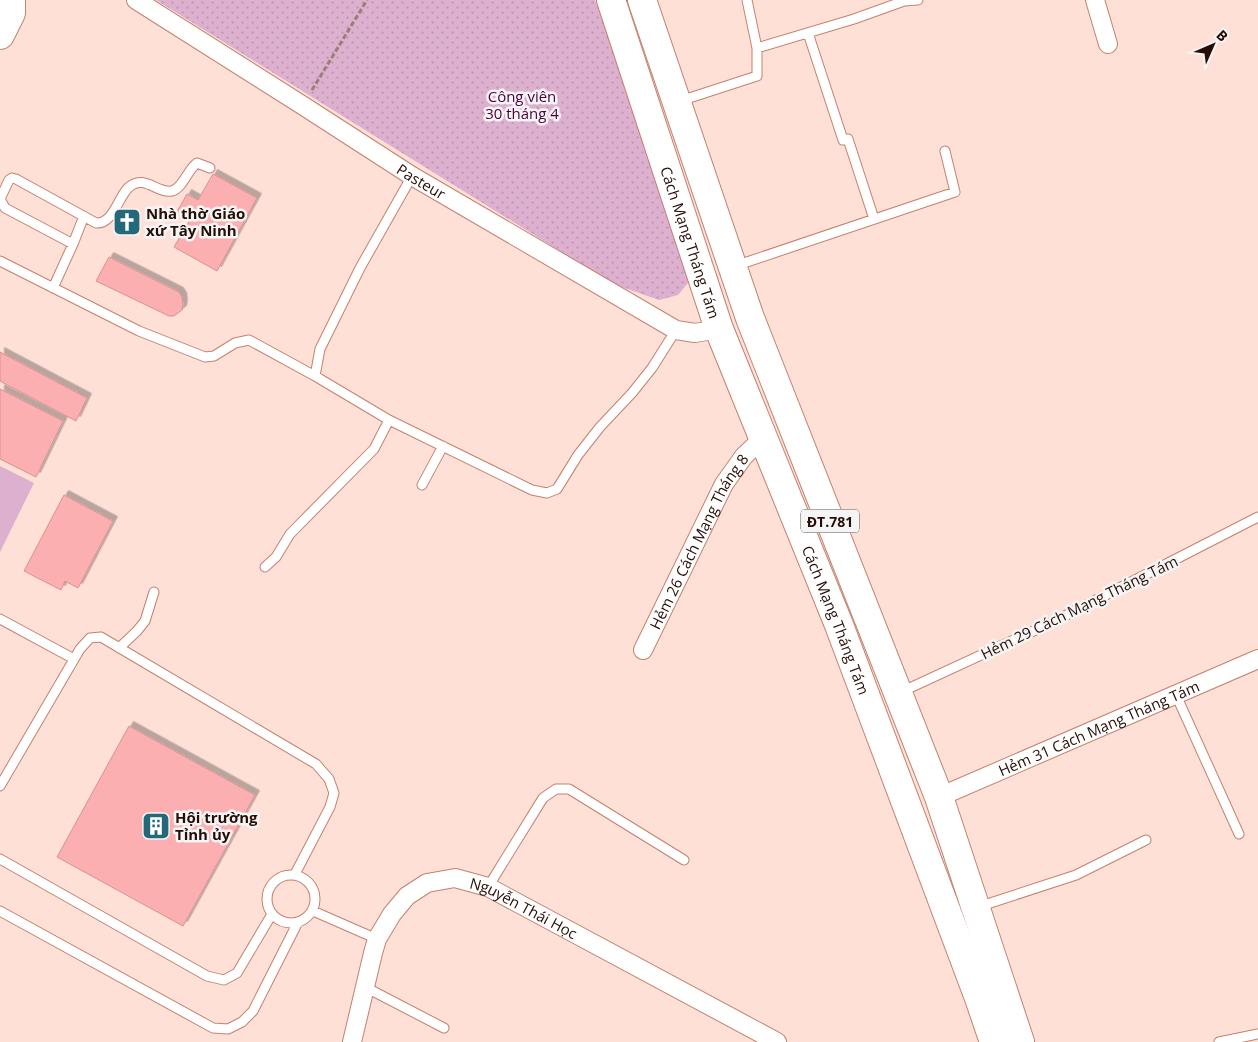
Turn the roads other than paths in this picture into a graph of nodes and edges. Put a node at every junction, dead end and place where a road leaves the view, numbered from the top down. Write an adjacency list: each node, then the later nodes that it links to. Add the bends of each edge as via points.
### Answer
1 (136, 0): 13 (street, Pasteur)
2 (610, 0): 22 (main road, Cách Mạng Tháng Tám / ĐT.781)
3 (642, 0): 10 (main road, Cách Mạng Tháng Tám / ĐT.781)
4 (747, 0): 9 (lane)
5 (918, 0): 7 (lane, via 904,1)
6 (1095, 0): 8 (street)
7 (808, 33): 9 (lane); 16 (lane, via 843,140 848,139)
8 (1108, 44)
9 (757, 48): 10 (lane, via 757,76)
10 (677, 102): 19 (main road, Cách Mạng Tháng Tám / ĐT.781)
11 (945, 151): 16 (lane, via 955,192)
12 (210, 168): 15 (lane, via 197,163 192,166 180,186 172,191 136,183 129,187 102,223)
13 (412, 176): 23 (street, Pasteur); 24 (lane, via 360,268 320,349)
14 (2, 189): 15 (lane, via 9,180 16,179); 17 (lane, via 0,199 5,208)
15 (84, 216): 17 (lane)
16 (874, 219): 19 (lane)
17 (73, 244): 20 (lane)
18 (0, 261): 20 (lane)
19 (733, 266): 21 (main road, Cách Mạng Tháng Tám / ĐT.781)
20 (54, 288): 24 (lane, via 139,331 205,357 249,340)
21 (750, 318): 22 (main road); 26 (main road, Cách Mạng Tháng Tám / ĐT.781)
22 (719, 329): 23 (street, Pasteur, via 695,333); 27 (main road, Cách Mạng Tháng Tám / ĐT.781)
23 (676, 330): 28 (lane, via 652,368 578,455 557,489 547,493 532,490)
24 (315, 376): 25 (lane)
25 (389, 420): 28 (lane); 31 (lane, via 374,449 290,534 276,557)
26 (792, 425): 27 (main road); 38 (main road, Cách Mạng Tháng Tám / ĐT.781)
27 (763, 438): 35 (street, Hẻm 26 Cách Mạng Tháng 8, via 744,456 724,484); 40 (main road, Cách Mạng Tháng Tám / ĐT.781)
28 (443, 446): 29 (lane)
29 (422, 485)
30 (1258, 517): 38 (lane, Hẻm 29 Cách Mạng Tháng Tám, via 1054,621)
31 (265, 567)
32 (154, 592): 34 (lane, via 145,621)
33 (0, 620): 36 (lane)
34 (119, 648): 36 (lane, via 101,637 90,638); 47 (lane, via 316,764 329,779 334,793 330,808)
35 (643, 650)
36 (74, 659): 41 (lane)
37 (1258, 660): 39 (street, Hẻm 31 Cách Mạng Tháng Tám)
38 (898, 693): 40 (main road); 42 (main road, Cách Mạng Tháng Tám / ĐT.781)
39 (1176, 695): 42 (street, Hẻm 31 Cách Mạng Tháng Tám); 43 (lane)
40 (869, 705): 60 (main road, Cách Mạng Tháng Tám / ĐT.781)
41 (0, 786)
42 (939, 797): 49 (main road, Cách Mạng Tháng Tám / ĐT.781)
43 (1239, 834)
44 (1146, 840): 49 (lane, via 1076,875)
45 (0, 859): 52 (lane, via 207,976 224,980 237,973)
46 (684, 860): 48 (lane, via 569,789 556,789 543,798)
47 (295, 874): 51 (lane, via 312,885 316,901); 52 (lane, via 276,879 270,886 267,896)
48 (488, 887): 54 (street, Nguyễn Thái Học, via 455,878 427,883 407,896); 59 (street, Nguyễn Thái Học)
49 (976, 908): 61 (main road, Cách Mạng Tháng Tám / ĐT.781)
50 (0, 911): 53 (lane, via 213,1028 228,1029 253,1011)
51 (313, 911): 53 (lane); 54 (lane)
52 (272, 914): 53 (lane, via 288,923)
53 (298, 922)
54 (377, 939): 55 (street, Nguyễn Thái Học)
55 (365, 987): 56 (lane); 58 (street, Nguyễn Thái Học)
56 (444, 1028)
57 (1258, 1034): 62 (lane)
58 (352, 1042)
59 (777, 1042)
60 (994, 1042)
61 (1020, 1042)
62 (1219, 1042)

